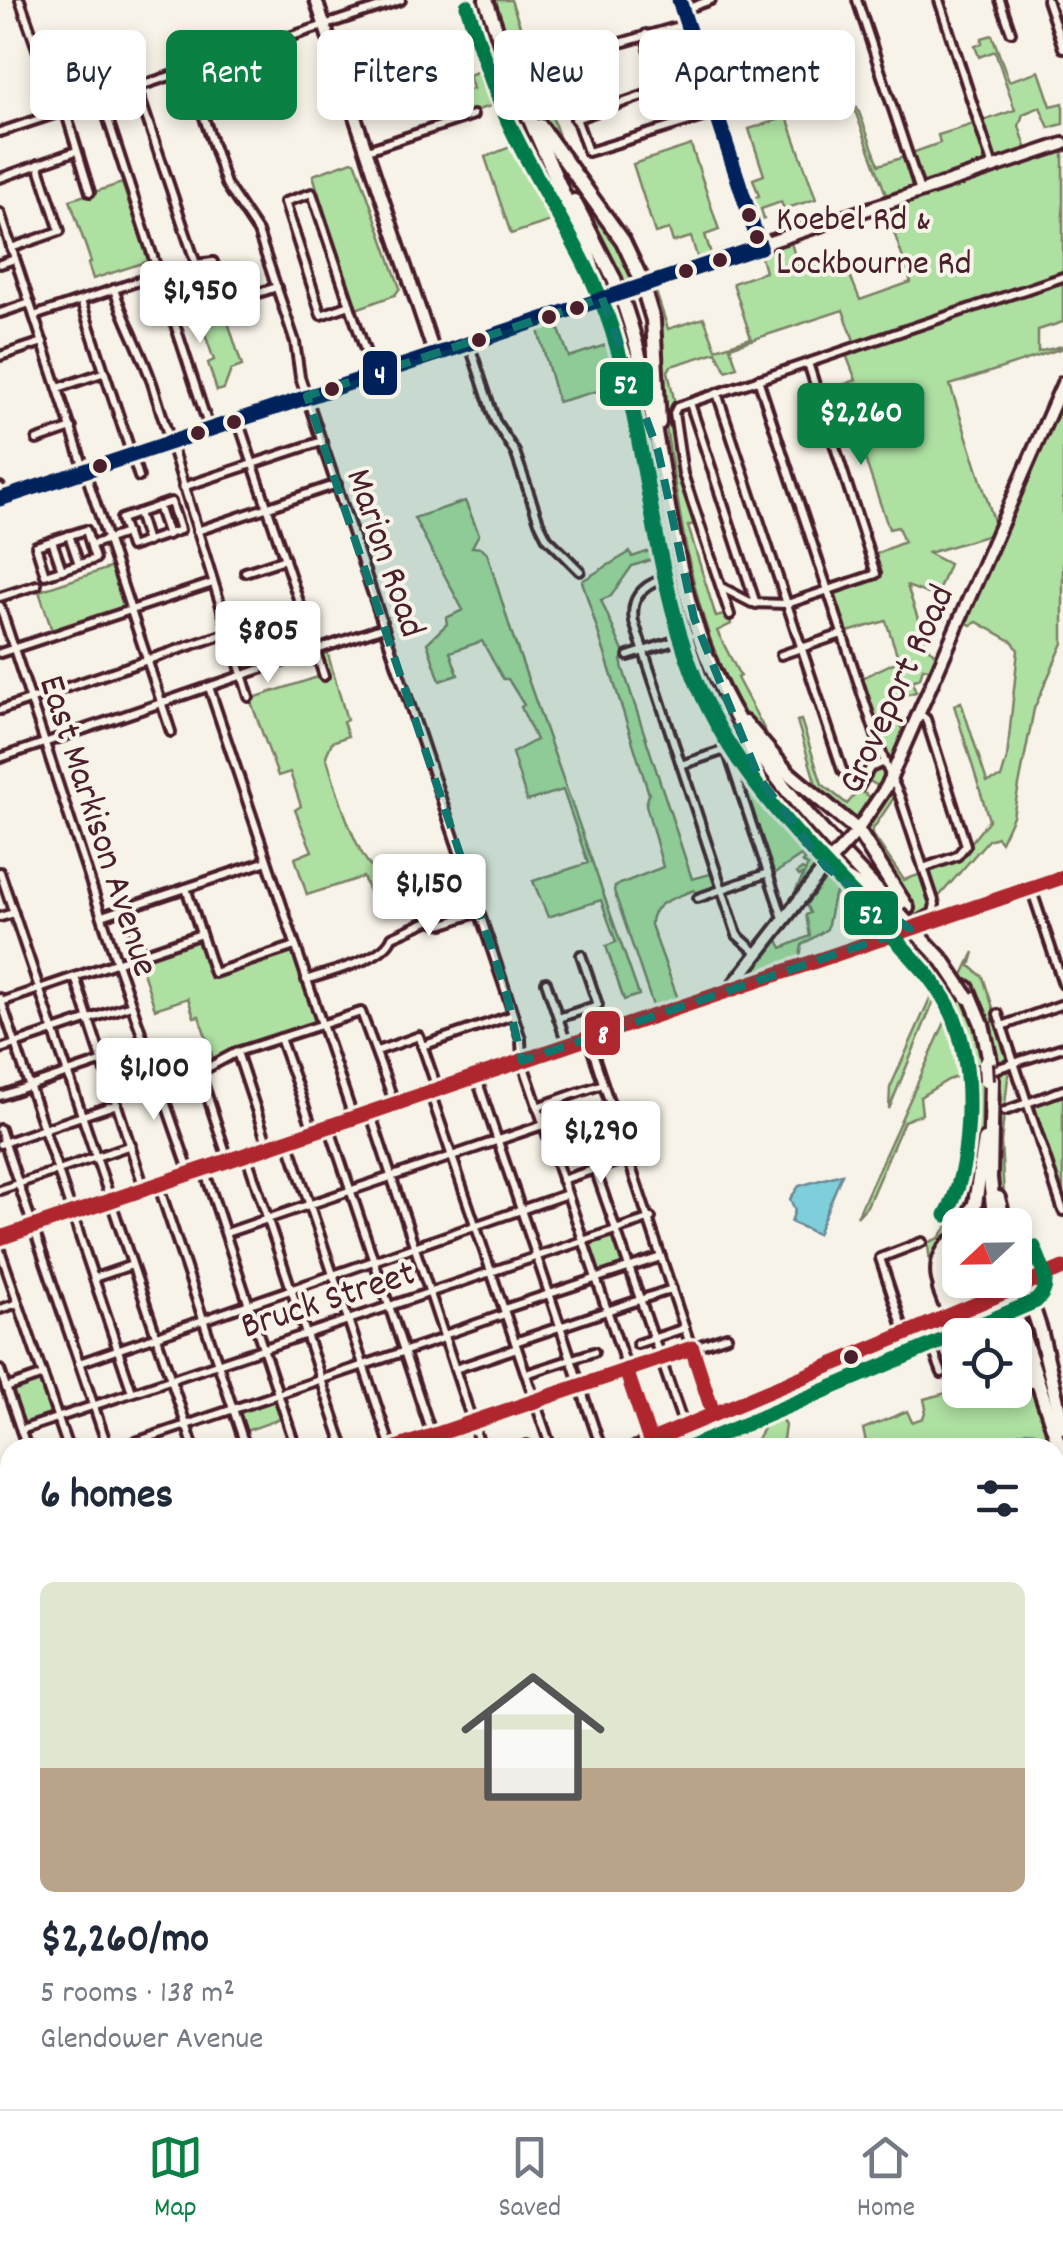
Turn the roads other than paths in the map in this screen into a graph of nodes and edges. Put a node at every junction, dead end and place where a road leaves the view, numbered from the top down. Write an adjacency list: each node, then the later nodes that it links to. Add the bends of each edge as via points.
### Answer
1 (20, 0): 14 (street)
2 (316, 0): 12 (main road)
3 (401, 0): 12 (street)
4 (488, 0): 30 (highway, via 516,90)
5 (679, 0): 11 (street)
6 (711, 0): 11 (street)
7 (857, 0): 39 (street)
8 (939, 0): 36 (street)
9 (1000, 0): 17 (street)
10 (1047, 0): 19 (street)
11 (682, 10): 13 (street)
12 (324, 24): 18 (street); 34 (main road)
13 (687, 24): 15 (street); 16 (street)
14 (31, 30)
15 (662, 30)
16 (689, 30)
17 (1011, 32)
18 (297, 33)
19 (1060, 33): 20 (street)
20 (1063, 48)
21 (146, 116): 48 (street, via 196,264 213,262 230,302)
22 (35, 120): 31 (street)
23 (65, 120): 33 (street)
24 (108, 120): 45 (street)
25 (205, 120): 48 (street, Marion Road, via 226,184 256,228)
26 (458, 120): 34 (street)
27 (575, 120): 28 (street, via 588,152)
28 (693, 120)
29 (718, 120): 41 (street)
30 (535, 125): 47 (highway, via 623,240); 50 (highway); 54 (highway, bridge)
31 (0, 132)
32 (1063, 144): 36 (main road)
33 (76, 151): 35 (street); 38 (street)
34 (366, 151): 59 (main road)
35 (38, 164): 37 (street); 42 (street, via 60,231)
36 (993, 167): 39 (main road)
37 (0, 178)
38 (90, 192)
39 (920, 192): 41 (main road)
40 (0, 213): 42 (street)
41 (760, 247): 47 (main road)
42 (12, 248): 43 (street)
43 (15, 259): 44 (street); 52 (street)
44 (0, 264)
45 (157, 275): 49 (street); 73 (street)
46 (1063, 277): 61 (street)
47 (642, 285): 50 (main road); 71 (highway, via 653,320)
48 (277, 287): 68 (street, Marion Road)
49 (114, 290): 51 (street); 76 (street)
50 (602, 298): 58 (main road); 77 (highway)
51 (81, 301): 56 (street); 62 (street)
52 (30, 302): 55 (street); 56 (street)
53 (350, 304): 53 (street, via 312,193 285,202 321,314); 63 (street)
54 (627, 304): 71 (highway); 77 (highway)
55 (0, 312)
56 (34, 316): 57 (street)
57 (43, 342): 60 (street); 66 (street)
58 (469, 342): 59 (main road); 99 (street, via 539,522)
59 (434, 353): 63 (main road)
60 (0, 356)
61 (808, 363): 64 (street); 104 (street, via 876,574)
62 (105, 372): 66 (street); 78 (street)
63 (373, 374): 68 (main road)
64 (758, 380): 67 (street); 104 (street)
65 (1063, 383): 131 (main road, Groveport Road)
66 (58, 388): 72 (street)
67 (717, 393): 69 (street); 107 (street)
68 (307, 396): 70 (main road); 75 (street, Marion Road)
69 (690, 402): 103 (street, via 675,408 683,474); 106 (street)
70 (238, 420): 73 (main road); 79 (street)
71 (659, 426): 132 (highway, via 695,602)
72 (72, 428): 74 (street); 80 (street)
73 (209, 429): 76 (main road)
74 (37, 440)
75 (322, 441): 79 (street); 82 (street, Marion Road)
76 (168, 443): 78 (main road); 83 (street)
77 (658, 451): 132 (highway, via 694,618 714,675)
78 (132, 455): 80 (main road); 81 (street)
79 (253, 464): 83 (street); 86 (street)
80 (86, 470): 84 (main road); 92 (street)
81 (140, 477)
82 (337, 484): 86 (street); 112 (street, Marion Road)
83 (183, 488): 88 (street)
84 (1, 494)
85 (158, 506): 87 (street); 90 (street); 90 (street, via 171,502 180,530)
86 (268, 508): 88 (street); 96 (street)
87 (138, 513): 89 (street, via 121,518); 94 (street)
88 (197, 531): 101 (street)
89 (126, 534): 92 (street); 94 (street, via 130,547)
90 (168, 534): 94 (street)
91 (69, 535): 93 (street); 95 (street, via 86,530); 97 (street)
92 (108, 539): 95 (street); 110 (street)
93 (52, 541): 98 (street); 98 (street, via 36,546 45,575)
94 (147, 542)
95 (91, 545): 97 (street, via 96,558)
96 (285, 559): 100 (street); 109 (street)
97 (79, 564): 98 (street)
98 (62, 570)
99 (580, 571)
100 (245, 572)
101 (213, 582): 110 (street); 113 (street)
102 (37, 584): 105 (street)
103 (720, 587): 106 (street); 111 (street)
104 (828, 591): 107 (street); 114 (street)
105 (0, 597)
106 (756, 604): 107 (street)
107 (787, 604): 116 (street)
108 (0, 606): 117 (street, East Markison Avenue)
109 (301, 608): 113 (street); 118 (street)
110 (132, 610): 117 (street); 123 (street)
111 (730, 615)
112 (384, 627): 118 (street); 155 (street, Marion Road)
113 (230, 632): 123 (street); 124 (street)
114 (842, 634): 116 (street); 137 (street)
115 (690, 636): 119 (street); 119 (street, via 667,579 646,586 635,600 632,617); 135 (street)
116 (802, 648): 121 (street); 137 (street, via 845,775 859,787 870,768)
117 (14, 649): 120 (street); 128 (street, East Markison Avenue)
118 (315, 651): 124 (street); 125 (street)
119 (643, 651): 122 (street); 138 (street)
120 (0, 653)
121 (780, 655)
122 (628, 656)
123 (148, 660): 128 (street); 129 (street)
124 (244, 675): 126 (street); 127 (street)
125 (324, 676)
126 (209, 687): 129 (street); 141 (street)
127 (249, 696)
128 (32, 700): 130 (street); 134 (street, East Markison Avenue)
129 (162, 703): 133 (street); 134 (street)
130 (0, 710)
131 (920, 714): 139 (main road, Groveport Road); 143 (street, via 965,840 954,858)
132 (740, 720): 140 (highway); 142 (highway, via 762,784); 154 (highway, via 797,806)
133 (171, 732)
134 (46, 743): 136 (street); 157 (street, East Markison Avenue)
135 (728, 749): 138 (street); 145 (street)
136 (0, 758)
137 (885, 762): 139 (street)
138 (681, 765): 149 (street)
139 (892, 777): 140 (main road, Groveport Road); 143 (street)
140 (855, 834): 142 (main road, Groveport Road, bridge); 154 (highway)
141 (267, 862): 147 (street); 162 (street)
142 (828, 865): 154 (highway); 159 (main road, Groveport Road)
143 (923, 868): 160 (street, via 936,904 922,919)
144 (0, 872): 156 (street)
145 (768, 873): 149 (street); 159 (street)
146 (1063, 877): 148 (street)
147 (186, 888): 152 (street); 161 (street)
148 (1031, 888): 151 (street); 170 (street)
149 (722, 890): 150 (street); 163 (street, via 738,937)
150 (698, 898)
151 (998, 899)
152 (126, 908): 157 (street); 164 (street)
153 (970, 908): 160 (street)
154 (901, 911): 160 (highway, bridge); 173 (highway, bridge)
155 (479, 912): 168 (street, via 409,927 372,957); 178 (street, Marion Road)
156 (14, 913): 158 (street); 171 (street)
157 (102, 916): 166 (street, East Markison Avenue)
158 (0, 917)
159 (784, 919): 163 (main road, Groveport Road)
160 (924, 928): 172 (street); 173 (highway, bridge)
161 (201, 934): 162 (street, via 214,973); 164 (street)
162 (295, 946): 168 (street)
163 (756, 953): 172 (main road, Groveport Road)
164 (141, 954): 166 (street)
165 (581, 955): 180 (street, via 598,1005)
166 (117, 963): 167 (street); 175 (street, East Markison Avenue)
167 (75, 977): 171 (street); 179 (street)
168 (306, 980): 181 (street)
169 (546, 982): 180 (street)
170 (1063, 984)
171 (40, 989): 174 (street); 183 (street)
172 (730, 989): 185 (main road)
173 (969, 996): 201 (highway, bridge)
174 (0, 1001): 186 (street)
175 (131, 1004): 179 (street); 188 (street, East Markison Avenue)
176 (1063, 1004): 182 (street)
177 (998, 1014): 182 (street)
178 (513, 1015): 189 (street); 194 (street, Marion Road)
179 (89, 1018): 183 (street); 195 (street)
180 (558, 1018): 187 (street)
181 (321, 1024): 184 (street); 192 (street, via 363,1012); 215 (street)
182 (1002, 1026): 196 (street)
183 (54, 1031): 186 (street); 198 (street)
184 (280, 1038): 193 (street); 221 (street)
185 (588, 1038): 187 (main road); 203 (street)
186 (15, 1044): 191 (street); 204 (street)
187 (568, 1045): 194 (main road)
188 (148, 1046): 195 (street); 202 (street, East Markison Avenue)
189 (422, 1046): 192 (street, via 419,1036); 205 (street)
190 (1063, 1047): 196 (street)
191 (0, 1049)
192 (377, 1051): 210 (street)
193 (237, 1052): 197 (street); 228 (street)
194 (522, 1060): 199 (main road); 211 (street, Marion Road)
195 (103, 1062): 198 (street); 209 (street)
196 (1014, 1064): 200 (street); 208 (street)
197 (199, 1070): 202 (street); 234 (street)
198 (68, 1073): 204 (street); 214 (street)
199 (476, 1076): 205 (main road); 225 (street)
200 (965, 1078)
201 (989, 1080): 212 (highway); 224 (highway)
202 (160, 1083): 238 (street, East Markison Avenue)
203 (603, 1084): 211 (street); 222 (street)
204 (29, 1086): 207 (street); 219 (street)
205 (434, 1090): 210 (main road); 231 (street)
206 (1063, 1090): 208 (street)
207 (0, 1096)
208 (1027, 1103): 212 (street); 254 (street)
209 (117, 1104): 214 (street); 227 (street)
210 (395, 1104): 213 (main road)
211 (537, 1107): 216 (street, Marion Road)
212 (998, 1110): 250 (highway); 252 (highway)
213 (370, 1112): 215 (main road); 239 (street)
214 (82, 1116): 219 (street); 232 (street)
215 (353, 1118): 217 (main road)
216 (544, 1125): 225 (street); 230 (street, Marion Road)
217 (329, 1126): 221 (main road); 245 (street)
218 (638, 1126): 222 (street)
219 (44, 1128): 226 (street); 237 (street)
220 (0, 1130): 226 (street)
221 (314, 1132): 223 (main road)
222 (620, 1132): 230 (street); 233 (street)
223 (288, 1140): 228 (main road); 248 (street)
224 (986, 1140): 249 (highway); 251 (highway)
225 (498, 1141): 231 (street); 253 (street)
226 (2, 1143): 241 (street)
227 (130, 1145): 232 (street); 243 (street)
228 (268, 1147): 229 (main road)
229 (246, 1154): 234 (main road); 257 (street)
230 (554, 1155): 240 (street, Marion Road)
231 (452, 1156): 239 (street); 258 (street)
232 (96, 1157): 237 (street); 247 (street)
233 (628, 1158): 236 (street); 256 (street)
234 (229, 1160): 235 (main road)
235 (204, 1169): 238 (main road); 261 (street)
236 (595, 1169): 240 (street); 260 (street)
237 (58, 1170): 241 (street); 255 (street)
238 (190, 1173): 242 (main road)
239 (392, 1177): 245 (street); 266 (street)
240 (562, 1180): 246 (street, Marion Road)
241 (18, 1183): 244 (street); 259 (street)
242 (158, 1184): 243 (main road); 301 (street)
243 (145, 1189): 247 (main road)
244 (0, 1190)
245 (350, 1191): 248 (street); 271 (street)
246 (567, 1194): 253 (street); 263 (street, Marion Road)
247 (110, 1201): 255 (main road); 272 (street)
248 (310, 1204): 257 (street); 276 (street)
249 (973, 1208)
250 (991, 1208)
251 (991, 1208)
252 (1001, 1208)
253 (521, 1210): 258 (street); 269 (street)
254 (1063, 1211)
255 (72, 1214): 259 (main road); 277 (street)
256 (649, 1218): 260 (street, Bruck Street); 270 (street)
257 (268, 1219): 261 (street); 282 (street)
258 (476, 1226): 266 (street); 275 (street)
259 (32, 1227): 262 (main road); 320 (street)
260 (616, 1230): 263 (street, Bruck Street); 273 (street)
261 (225, 1232): 293 (street)
262 (0, 1238)
263 (583, 1241): 269 (street, Bruck Street); 279 (street, Marion Road)
264 (922, 1242): 306 (street, via 880,1260)
265 (942, 1244): 283 (highway, via 933,1263)
266 (415, 1248): 271 (street); 284 (street)
267 (0, 1250): 291 (street)
268 (942, 1251): 280 (highway)
269 (537, 1256): 275 (street, Bruck Street); 285 (street)
270 (661, 1257): 273 (street); 281 (street)
271 (374, 1262): 276 (street); 294 (street)
272 (132, 1265): 277 (street); 309 (street)
273 (628, 1268): 279 (street); 290 (street)
274 (1063, 1268): 278 (main road)
275 (491, 1272): 284 (street, Bruck Street); 297 (street)
276 (334, 1276): 282 (street); 300 (street)
277 (94, 1278): 315 (street)
278 (1032, 1278)
279 (596, 1279): 285 (street); 296 (street, Marion Road)
280 (942, 1281)
281 (672, 1289): 290 (street); 304 (street)
282 (292, 1291): 293 (street); 305 (street)
283 (942, 1291)
284 (430, 1292): 294 (street, Bruck Street); 307 (street)
285 (550, 1294): 297 (street); 303 (street)
286 (944, 1298): 298 (highway)
287 (987, 1298): 292 (main road)
288 (1011, 1298): 345 (highway)
289 (1012, 1298): 349 (highway)
290 (639, 1300): 296 (street); 310 (street)
291 (18, 1303): 295 (street); 329 (street)
292 (978, 1303): 298 (main road); 299 (highway, via 995,1306)
293 (249, 1305): 301 (street); 313 (street)
294 (389, 1306): 300 (street, Bruck Street); 316 (street)
295 (0, 1309)
296 (606, 1311): 303 (street); 325 (street, Marion Road)
297 (505, 1312): 307 (street); 312 (street)
298 (950, 1315): 302 (main road)
299 (1003, 1318)
300 (348, 1319): 305 (street, Bruck Street); 322 (street)
301 (204, 1320): 309 (street); 321 (street)
302 (924, 1326): 306 (main road); 326 (street)
303 (561, 1327): 312 (street); 319 (street)
304 (685, 1328): 310 (street); 314 (street)
305 (306, 1333): 313 (street, Bruck Street); 331 (street)
306 (905, 1334): 341 (main road)
307 (444, 1336): 316 (street); 323 (street)
308 (727, 1336): 314 (street)
309 (156, 1337): 315 (street); 330 (street)
310 (654, 1338): 311 (street); 318 (street)
311 (637, 1344)
312 (516, 1345): 323 (street); 328 (street)
313 (263, 1348): 321 (street, Bruck Street); 335 (street)
314 (692, 1348): 318 (street); 341 (street)
315 (118, 1350): 320 (street); 334 (street)
316 (404, 1351): 322 (street); 348 (street)
317 (594, 1352): 319 (street)
318 (661, 1358): 325 (street); 346 (street)
319 (572, 1359): 328 (street); 332 (street)
320 (79, 1363): 337 (street)
321 (218, 1363): 330 (street, Bruck Street); 339 (street)
322 (363, 1365): 331 (street); 358 (street)
323 (455, 1369): 343 (street)
324 (0, 1370): 333 (street)
325 (626, 1370): 332 (street); 363 (street, Marion Road)
326 (942, 1373)
327 (1032, 1373): 345 (highway)
328 (526, 1374): 336 (street)
329 (43, 1375): 333 (street); 342 (street)
330 (170, 1379): 334 (street, Bruck Street); 344 (street)
331 (321, 1379): 335 (street); 357 (street)
332 (580, 1386): 336 (street); 362 (street)
333 (6, 1388): 338 (street)
334 (132, 1392): 337 (street, Bruck Street)
335 (278, 1393): 339 (street); 356 (street)
336 (535, 1401): 343 (street); 361 (street)
337 (93, 1405): 342 (street, Bruck Street); 352 (street)
338 (12, 1406): 340 (street); 347 (street)
339 (233, 1409): 344 (street); 355 (street)
340 (0, 1410)
341 (713, 1413): 346 (main road)
342 (58, 1417): 347 (street, Bruck Street); 351 (street)
343 (472, 1422): 348 (street); 360 (street)
344 (186, 1425): 353 (street); 354 (street)
345 (1057, 1425)
346 (684, 1426): 364 (main road)
347 (20, 1430): 350 (street)
348 (432, 1435): 359 (street)
349 (1063, 1435)
350 (23, 1438)
351 (65, 1438)
352 (105, 1438)
353 (148, 1438)
354 (191, 1438)
355 (243, 1438)
356 (293, 1438)
357 (341, 1438)
358 (389, 1438)
359 (423, 1438)
360 (478, 1438)
361 (547, 1438)
362 (598, 1438)
363 (650, 1438)
364 (663, 1438)

